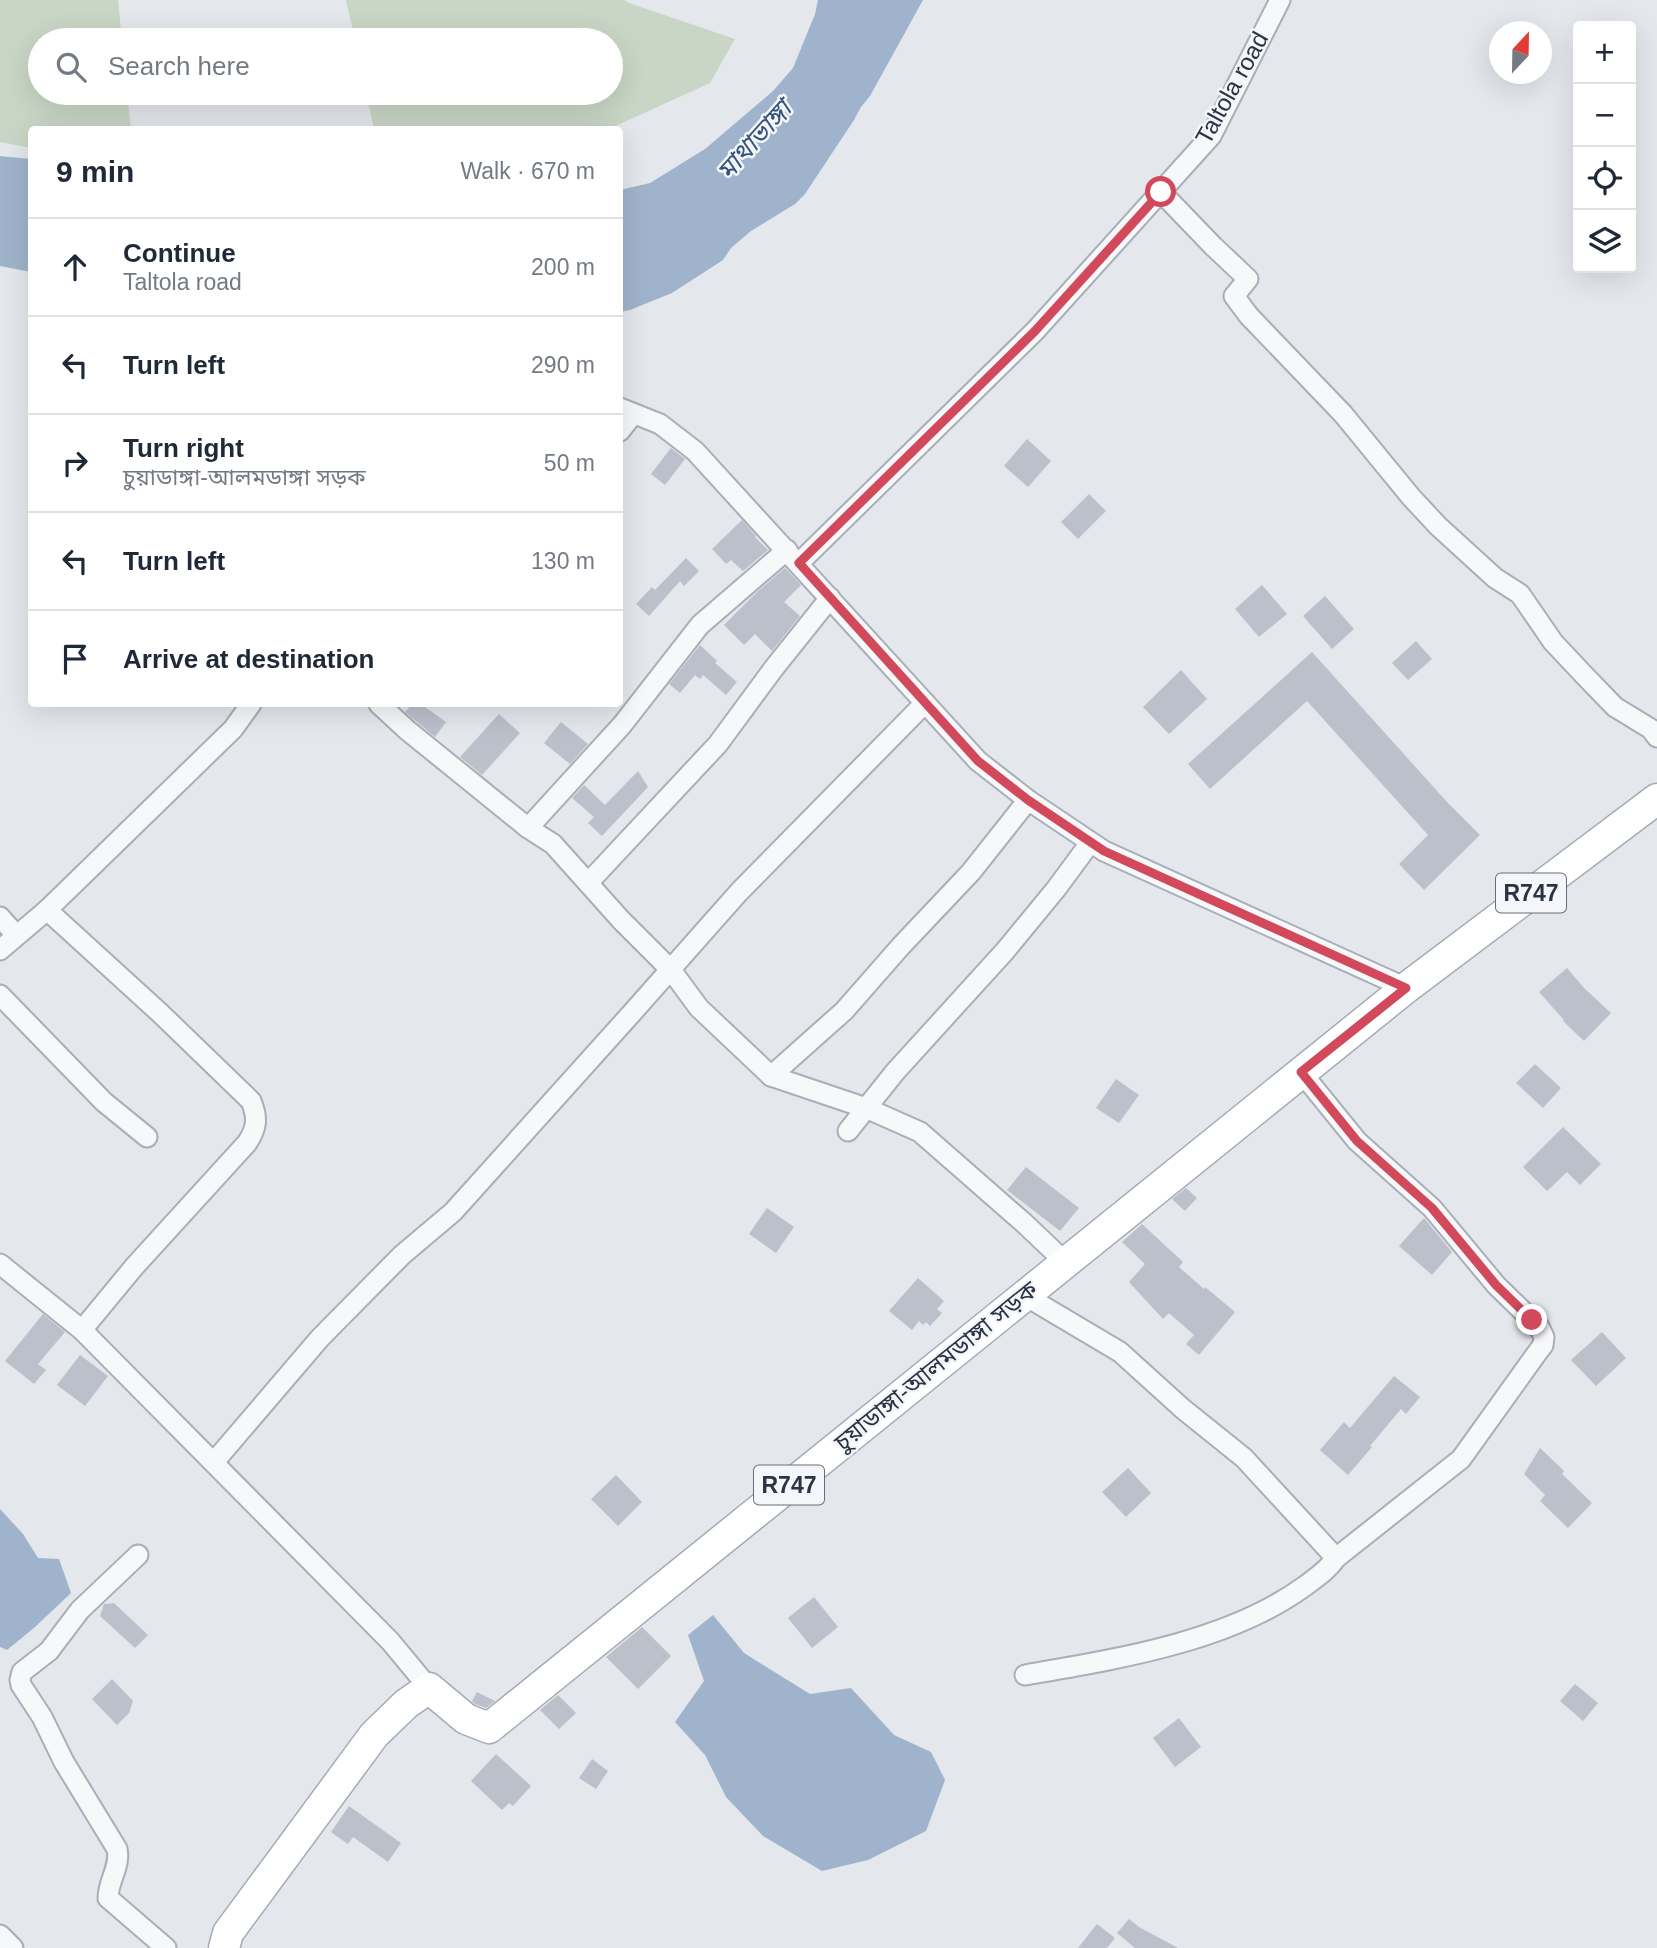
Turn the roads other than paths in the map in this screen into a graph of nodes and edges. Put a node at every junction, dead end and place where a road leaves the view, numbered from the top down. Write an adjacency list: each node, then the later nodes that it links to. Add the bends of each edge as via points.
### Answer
1 (1280, 0): 2 (street, Taltola road, via 1211,136)
2 (1161, 192): 4 (street, Taltola road, via 1035,331); 9 (street, via 1248,279 1234,296 1343,414 1411,497 1495,578 1520,594 1553,642 1615,707)
3 (626, 411): 4 (street, via 660,424 695,451)
4 (792, 556): 5 (street); 12 (street, Taltola road, via 700,625 622,725)
5 (830, 598): 6 (street); 14 (street, via 718,744)
6 (925, 703): 11 (street, via 978,761); 19 (street, via 765,863)
7 (249, 707): 15 (street, via 233,729)
8 (400, 710): 12 (street, via 407,730)
9 (1657, 737)
10 (1657, 799): 20 (main road, R747)
11 (1028, 800): 13 (street); 23 (street, via 971,872 844,1012)
12 (528, 828): 14 (street, via 553,844)
13 (1090, 843): 20 (street); 24 (street, via 1005,951)
14 (588, 883): 19 (street)
15 (47, 910): 17 (street); 30 (street, via 251,1101 257,1120 247,1143)
16 (0, 917): 17 (street)
17 (16, 935): 18 (street)
18 (0, 950)
19 (671, 970): 23 (street, via 699,1008); 31 (street, via 453,1212 402,1255 320,1338)
20 (1406, 988): 22 (main road, চুয়াডাঙ্গা-আলমডাঙ্গা সড়ক / R747)
21 (0, 995): 26 (street, via 104,1102)
22 (1301, 1072): 27 (main road, চুয়াডাঙ্গা-আলমডাঙ্গা সড়ক / R747); 33 (street, via 1357,1141 1432,1208 1544,1337 1543,1345 1461,1458)
23 (771, 1076): 24 (street)
24 (866, 1108): 25 (street); 27 (street, via 920,1132)
25 (848, 1130)
26 (147, 1137)
27 (1065, 1262): 29 (main road, চুয়াডাঙ্গা-আলমডাঙ্গা সড়ক / R747)
28 (0, 1264): 30 (street)
29 (1024, 1295): 33 (street, via 1120,1352 1244,1458); 35 (main road, চুয়াডাঙ্গা-আলমডাঙ্গা সড়ক / R747, via 489,1728 466,1719)
30 (82, 1330): 31 (street)
31 (214, 1462): 35 (street, via 390,1641)
32 (138, 1555): 38 (street, via 80,1610 49,1651 22,1672 20,1679 117,1849 118,1863 108,1898)
33 (1336, 1558): 34 (street, via 1291,1596 1230,1627 1126,1657)
34 (1025, 1675)
35 (429, 1688): 39 (main road, via 374,1735 228,1933)
36 (0, 1935): 37 (street)
37 (13, 1948)
38 (166, 1948)
39 (224, 1948)

